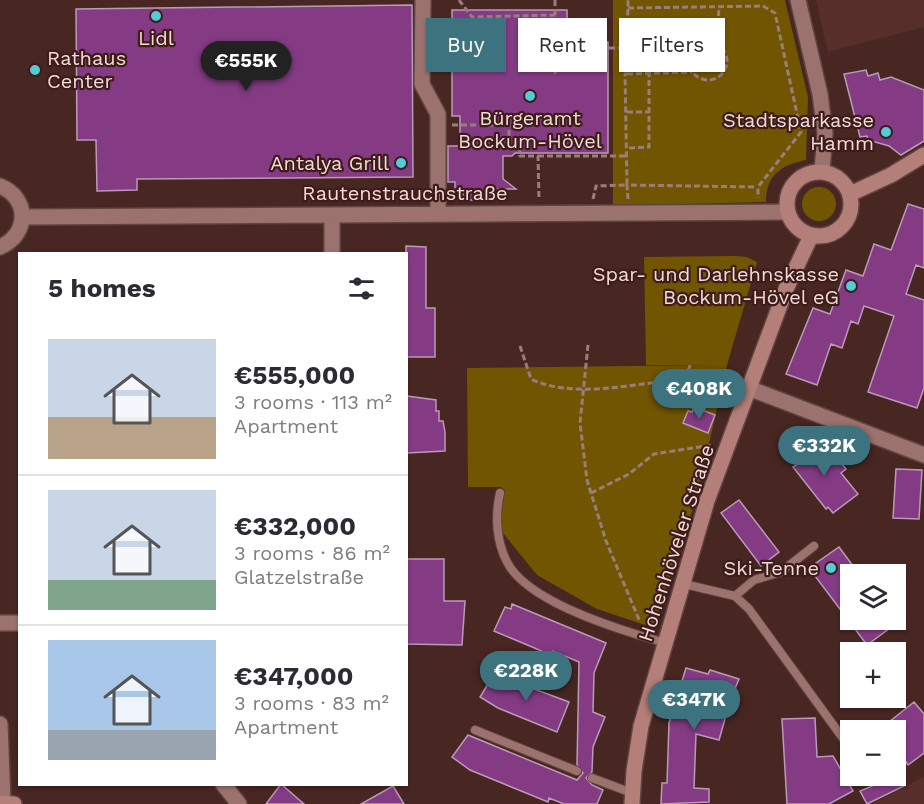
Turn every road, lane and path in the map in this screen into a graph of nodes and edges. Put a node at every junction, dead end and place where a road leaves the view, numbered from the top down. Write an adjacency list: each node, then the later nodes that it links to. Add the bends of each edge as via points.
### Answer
1 (423, 0): 31 (street, via 422,84 438,114)
2 (459, 0): 8 (path, via 472,16)
3 (555, 0): 8 (path)
4 (628, 0): 7 (path)
5 (798, 0): 22 (street, via 820,94 825,133)
6 (719, 7): 7 (path); 10 (path); 25 (path, via 763,6 775,13 801,132)
7 (628, 8): 9 (path)
8 (555, 15)
9 (628, 18)
10 (718, 18)
11 (692, 72): 12 (path, via 704,80); 13 (path)
12 (720, 72)
13 (649, 73): 14 (path); 16 (path)
14 (627, 74): 15 (path)
15 (627, 112): 16 (path); 18 (path)
16 (649, 112): 18 (path, via 649,147)
17 (461, 125): 20 (path, via 509,123 509,144 520,144 520,156)
18 (627, 148): 21 (path)
19 (924, 155): 27 (street)
20 (538, 156): 21 (path); 26 (path)
21 (627, 156): 23 (path)
22 (822, 171): 27 (street, via 839,178); 29 (street, via 811,172 794,183)
23 (627, 185): 25 (path); 30 (path, via 596,186)
24 (0, 186): 33 (street, via 14,194)
25 (758, 187): 28 (path)
26 (539, 194)
27 (850, 194): 34 (street, via 850,213 839,230)
28 (759, 212): 29 (street, Rautenstrauchstraße); 30 (street, Rautenstrauchstraße)
29 (787, 212): 34 (street, via 796,227)
30 (592, 213): 31 (street, Rautenstrauchstraße)
31 (438, 214): 32 (street, Rautenstrauchstraße)
32 (332, 215): 33 (street, Rautenstrauchstraße); 36 (street)
33 (23, 217): 35 (street, via 17,236)
34 (811, 236): 41 (street, Hohenhöveler Straße, via 786,289)
35 (0, 247)
36 (332, 252)
37 (588, 345): 40 (path)
38 (520, 346): 40 (path, via 531,379 544,385)
39 (691, 363): 40 (path, via 686,376 676,380)
40 (584, 388): 44 (path, via 580,423)
41 (751, 389): 42 (street, Hohenhöveler Straße); 43 (street)
42 (729, 444): 44 (path, via 654,454 629,474); 47 (street, Hohenhöveler Straße, via 707,501)
43 (923, 450)
44 (591, 493): 51 (path, via 606,541 639,617)
45 (500, 494): 51 (lane, via 496,509 498,533 507,563 526,583 588,618)
46 (814, 546): 48 (lane, via 781,572 754,580)
47 (684, 584): 48 (lane); 52 (street, Hohenhöveler Straße)
48 (735, 596): 55 (lane, via 749,609)
49 (0, 623): 50 (street)
50 (18, 623)
51 (640, 636): 52 (lane)
52 (666, 643): 59 (street, Hohenhöveler Straße, via 641,726)
53 (0, 724): 60 (street)
54 (476, 730): 56 (lane)
55 (840, 734)
56 (577, 771)
57 (592, 778): 59 (lane)
58 (225, 786): 61 (street)
59 (632, 799)
60 (6, 803)
61 (239, 804)

